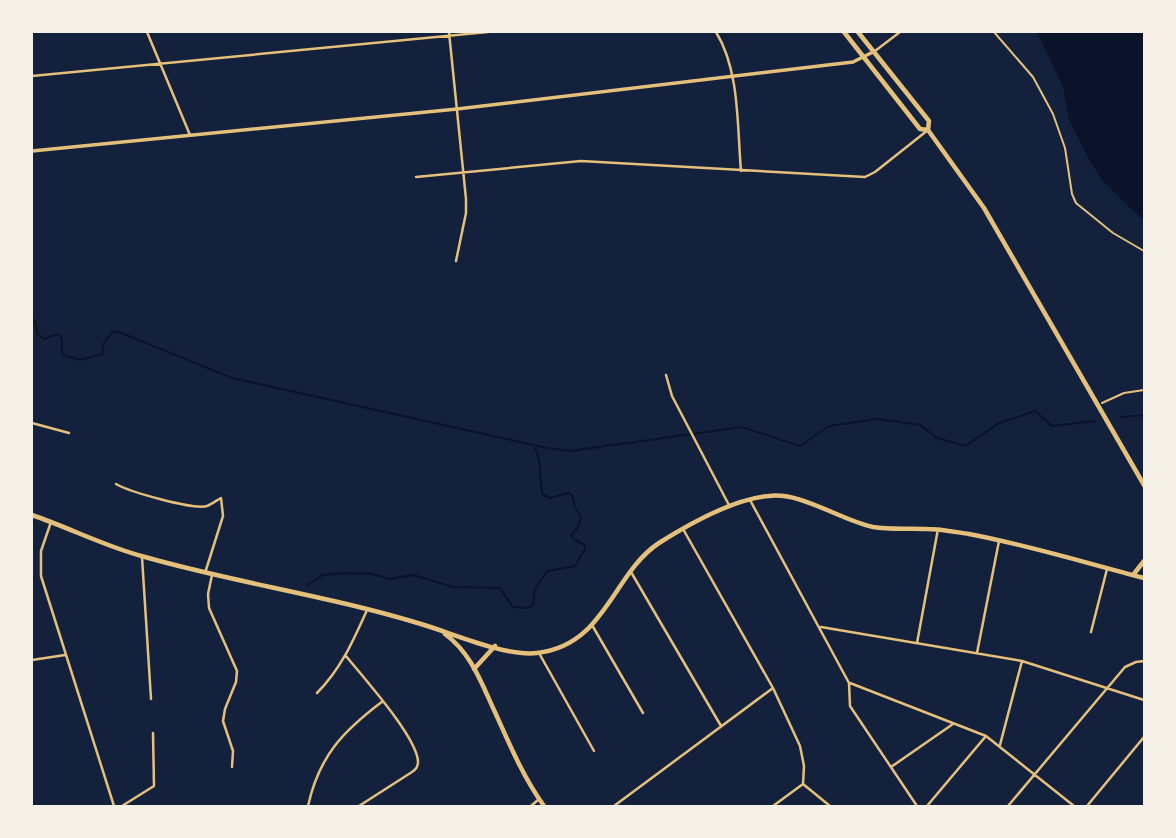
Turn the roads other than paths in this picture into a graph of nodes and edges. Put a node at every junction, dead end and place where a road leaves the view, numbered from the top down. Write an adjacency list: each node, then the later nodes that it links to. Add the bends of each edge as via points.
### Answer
1 (147, 32): 10 (street)
2 (488, 32): 7 (street)
3 (716, 32): 12 (street)
4 (844, 32): 9 (main road)
5 (858, 32): 8 (main road)
6 (900, 32): 8 (street)
7 (450, 34): 10 (street); 13 (street)
8 (873, 52): 9 (street); 14 (main road, via 929,121)
9 (864, 57): 12 (street); 14 (main road, via 920,129)
10 (160, 63): 11 (street); 15 (street)
11 (32, 76)
12 (732, 77): 13 (street); 17 (street)
13 (457, 109): 15 (street); 18 (street)
14 (928, 131): 17 (street, via 865,177); 25 (main road, via 984,208)
15 (190, 136): 16 (street)
16 (32, 151)
17 (741, 171): 18 (street, via 581,160)
18 (463, 172): 19 (street); 20 (street, via 466,213)
19 (416, 177)
20 (456, 261)
21 (666, 375): 27 (street, via 672,396)
22 (32, 423): 23 (street)
23 (69, 433)
24 (116, 484): 37 (street, via 128,491 205,506 221,498 223,516)
25 (1144, 485)
26 (751, 500): 27 (main road); 31 (main road, via 790,497 870,526); 43 (street)
27 (730, 507): 30 (main road)
28 (32, 515): 29 (main road)
29 (51, 522): 33 (main road); 50 (street, via 40,568)
30 (683, 529): 36 (main road, via 652,548); 57 (street)
31 (938, 529): 32 (main road); 46 (street)
32 (999, 541): 35 (main road); 49 (street)
33 (142, 557): 37 (main road); 60 (street)
34 (1144, 561): 39 (main road)
35 (1107, 569): 39 (main road); 45 (street)
36 (631, 572): 42 (main road); 65 (street)
37 (205, 573): 38 (main road)
38 (212, 575): 41 (main road); 71 (street, via 209,608 237,671 223,721 233,751)
39 (1133, 575): 40 (main road)
40 (1144, 578)
41 (368, 610): 44 (main road); 51 (street)
42 (592, 625): 48 (main road, via 563,645); 63 (street)
43 (820, 627): 46 (street); 56 (street)
44 (442, 631): 47 (main road); 55 (main road)
45 (1091, 632)
46 (917, 643): 49 (street)
47 (495, 646): 48 (main road); 55 (main road)
48 (539, 653): 70 (street)
49 (977, 653): 53 (street)
50 (65, 655): 52 (street); 76 (street)
51 (346, 656): 59 (street); 62 (street)
52 (32, 660)
53 (1022, 661): 58 (street); 69 (street)
54 (1144, 661): 58 (street, via 1125,667)
55 (474, 669): 75 (main road)
56 (849, 683): 64 (street); 72 (street, via 850,706)
57 (773, 688): 65 (street); 74 (street, via 800,746)
58 (1107, 688): 61 (street); 73 (street)
59 (317, 693)
60 (151, 699)
61 (1144, 700)
62 (383, 701): 78 (street, via 336,741 320,769); 79 (street, via 406,735 418,764)
63 (643, 713)
64 (953, 724): 67 (street); 72 (street)
65 (721, 726): 82 (street)
66 (153, 733): 77 (street, via 154,786)
67 (986, 736): 69 (street); 86 (street)
68 (1144, 737): 89 (street)
69 (1000, 745): 73 (street)
70 (594, 751)
71 (232, 767)
72 (891, 767): 85 (street)
73 (1035, 775): 87 (street); 88 (street)
74 (803, 784): 83 (street); 84 (street)
75 (539, 799): 80 (street); 81 (main road)
76 (114, 807)
77 (122, 807)
78 (309, 807)
79 (359, 807)
80 (531, 807)
81 (544, 807)
82 (614, 807)
83 (773, 807)
84 (830, 807)
85 (918, 807)
86 (927, 807)
87 (1007, 807)
88 (1074, 807)
89 (1087, 807)

